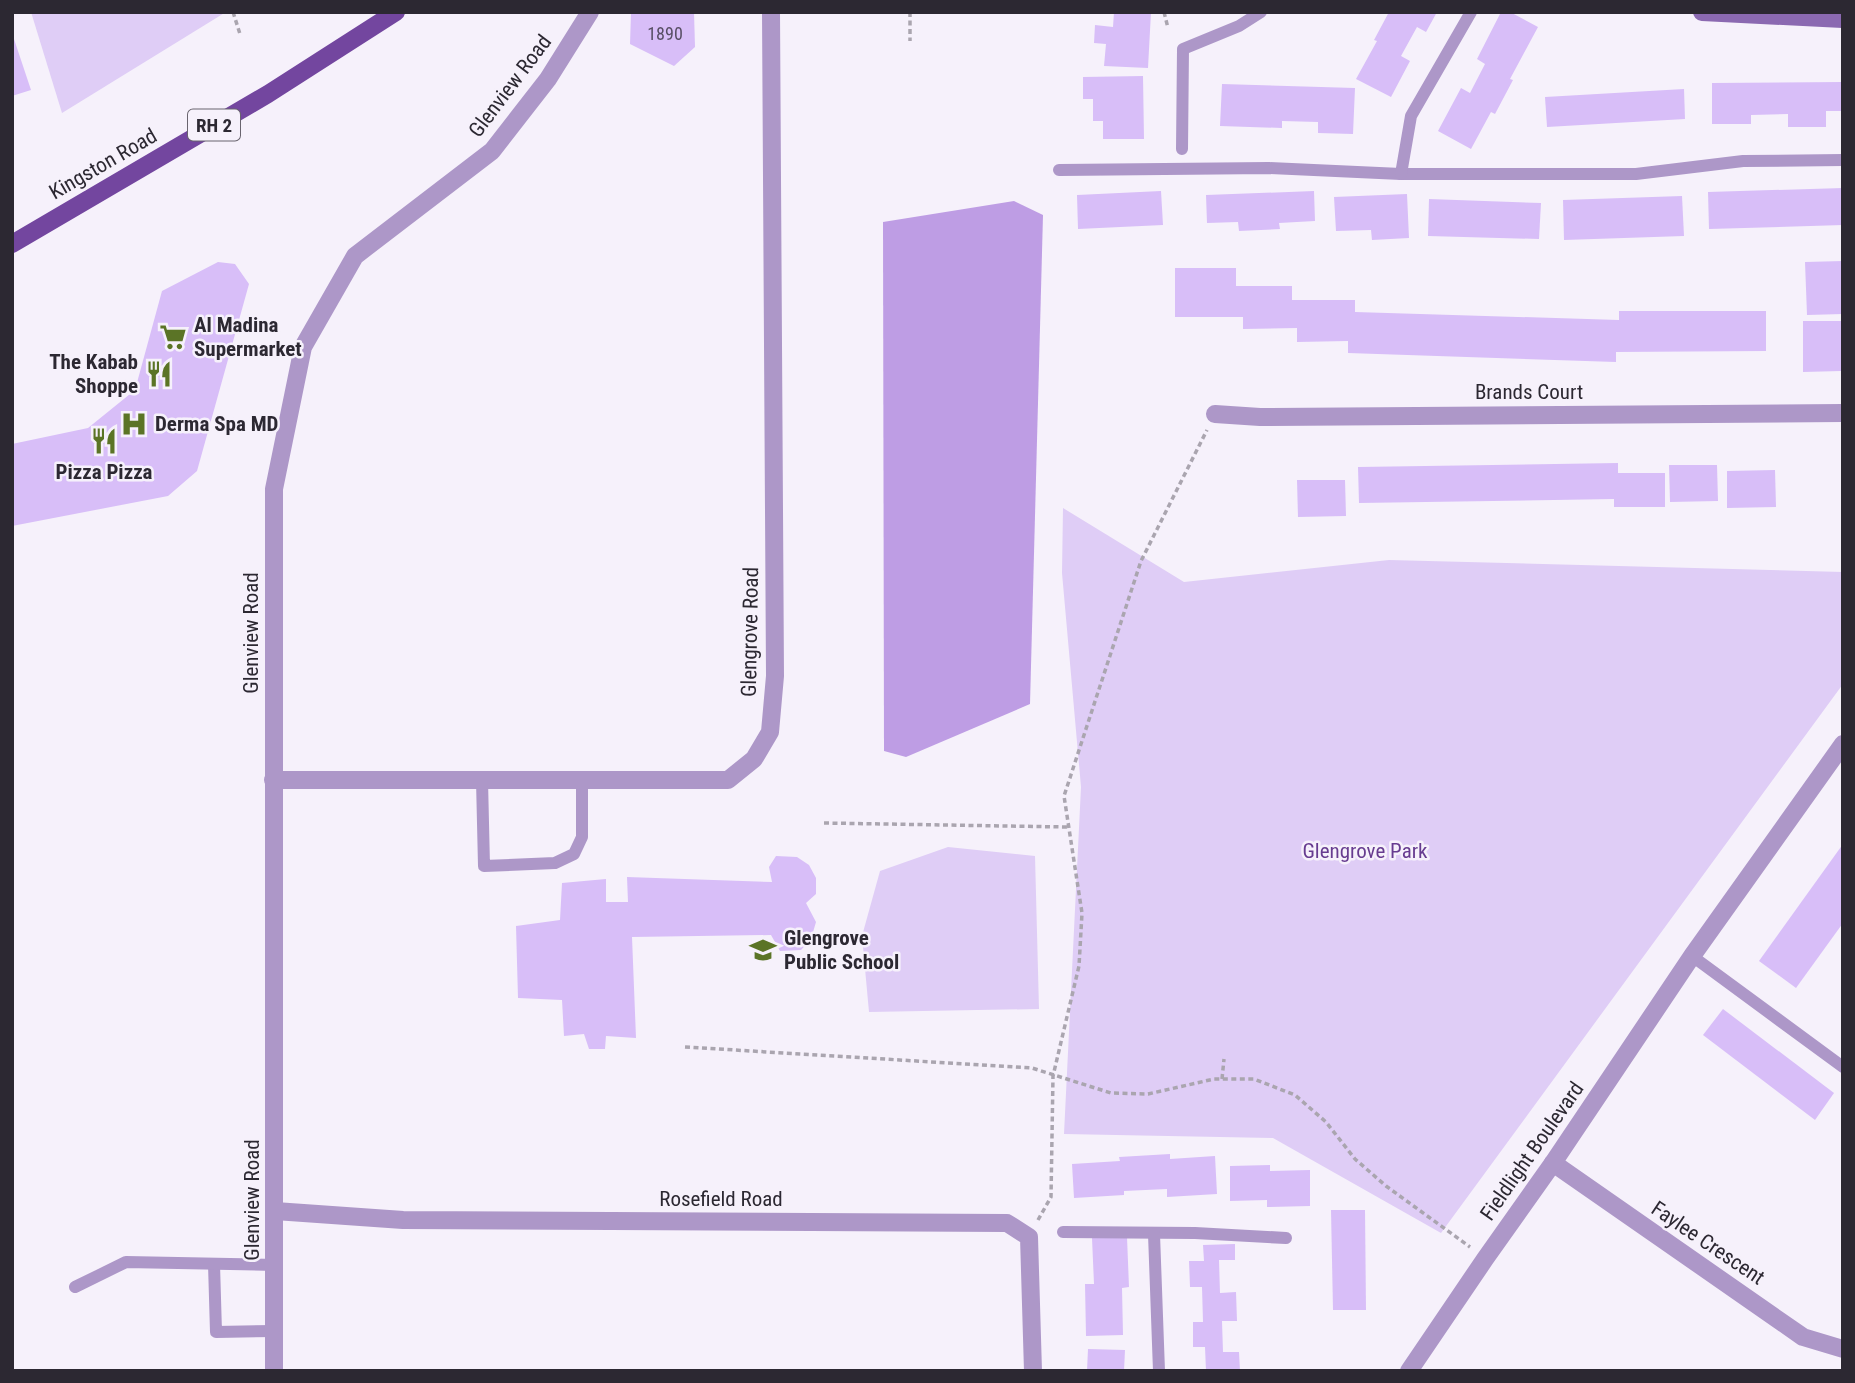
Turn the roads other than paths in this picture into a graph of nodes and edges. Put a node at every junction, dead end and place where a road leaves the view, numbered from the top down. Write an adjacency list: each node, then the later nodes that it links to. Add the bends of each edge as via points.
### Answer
1 (396, 12): 12 (main road, Kingston Road / RH 2, via 268,93)
2 (590, 12): 16 (street, Glenview Road, via 548,79 492,151 355,256 303,347 274,489)
3 (771, 12): 18 (street, Glengrove Road, via 775,676 770,732 754,759 728,780)
4 (1261, 12): 8 (lane, via 1183,50)
5 (1471, 12): 11 (lane, via 1411,116)
6 (1702, 12): 7 (street)
7 (1843, 19)
8 (1182, 149)
9 (1843, 160): 11 (lane, via 1743,161 1636,174)
10 (1059, 170): 11 (lane, via 1269,168)
11 (1401, 174)
12 (18, 239)
13 (1843, 413): 14 (street, Brands Court)
14 (1215, 414)
15 (1843, 744): 19 (street, Fieldlight Boulevard)
16 (273, 780): 17 (street, Glengrove Road); 22 (street, Glenview Road)
17 (482, 780): 18 (street, Glengrove Road); 18 (lane, via 484,866 555,863 574,854 583,837)
18 (582, 780)
19 (1692, 956): 20 (lane); 21 (street, Fieldlight Boulevard)
20 (1843, 1067)
21 (1553, 1163): 30 (street, Faylee Crescent, via 1803,1337); 34 (street, Fieldlight Boulevard)
22 (275, 1211): 27 (street, Glenview Road); 32 (street, Rosefield Road, via 403,1220 1007,1223 1029,1237)
23 (1063, 1232): 24 (lane)
24 (1154, 1234): 25 (lane); 33 (lane)
25 (1286, 1238)
26 (214, 1264): 27 (lane); 28 (lane, via 126,1262); 29 (lane, via 216,1332)
27 (275, 1265): 29 (street, Glenview Road)
28 (75, 1287)
29 (274, 1331): 31 (street, Glenview Road)
30 (1843, 1349)
31 (274, 1371)
32 (1033, 1371)
33 (1159, 1371)
34 (1409, 1371)

